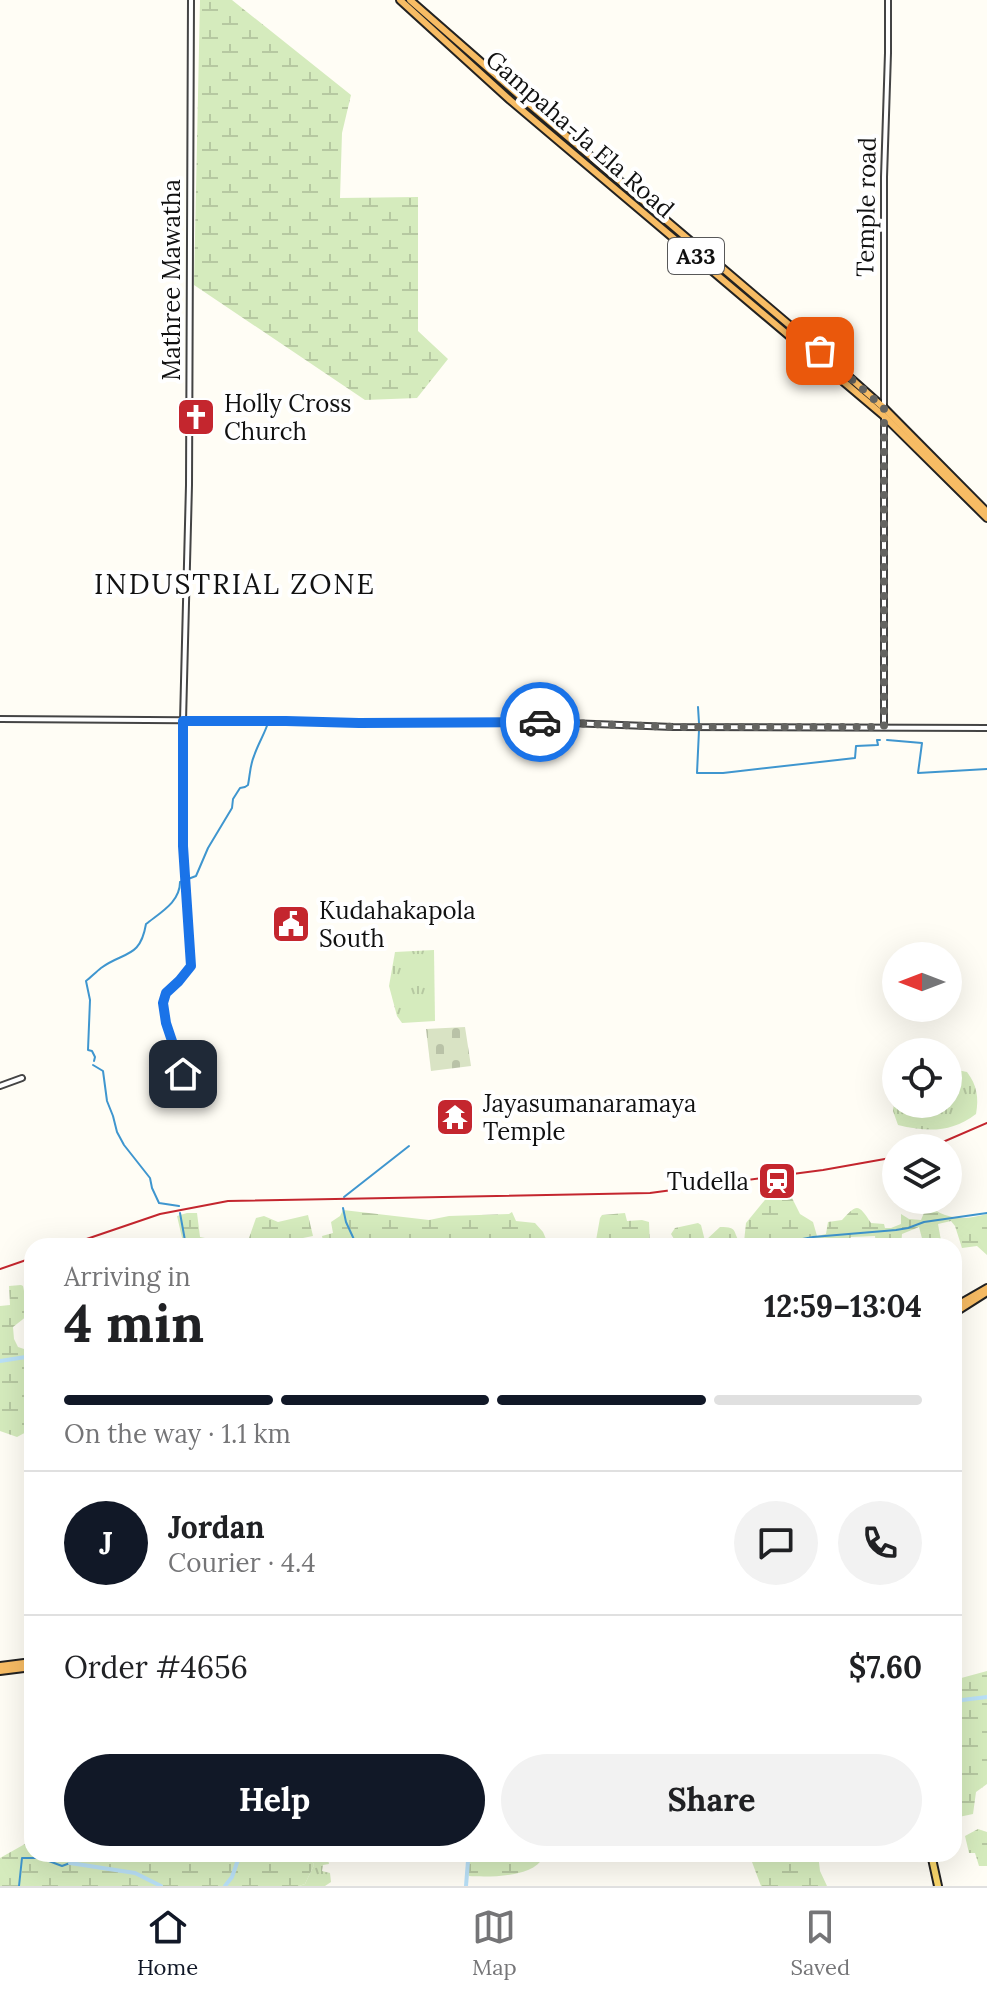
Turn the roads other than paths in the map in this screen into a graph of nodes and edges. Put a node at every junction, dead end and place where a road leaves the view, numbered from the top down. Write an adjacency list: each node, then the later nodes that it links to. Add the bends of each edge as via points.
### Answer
1 (191, 0): 9 (street, Mathree Mawatha)
2 (400, 0): 5 (highway, Gampaha-Ja Ela Road / A33, via 510,100)
3 (410, 0): 5 (highway, Gampaha-Ja Ela Road / A33, via 820,351)
4 (888, 0): 5 (street, Temple road)
5 (884, 412): 6 (highway, Gampaha-Ja Ela Road / A33); 7 (highway, Gampaha-Ja Ela Road / A33); 10 (street, Temple road)
6 (987, 512)
7 (987, 518)
8 (0, 719): 9 (street)
9 (183, 721): 10 (street); 12 (street, Mathree Mawatha, via 183,846 191,966 163,1003)
10 (884, 727): 11 (street)
11 (987, 728)
12 (183, 1074)
13 (22, 1078): 14 (street)
14 (0, 1086)
15 (987, 1290): 16 (highway)
16 (962, 1305)
17 (24, 1665): 18 (highway)
18 (0, 1669)
19 (933, 1862): 20 (main road)
20 (938, 1886)

